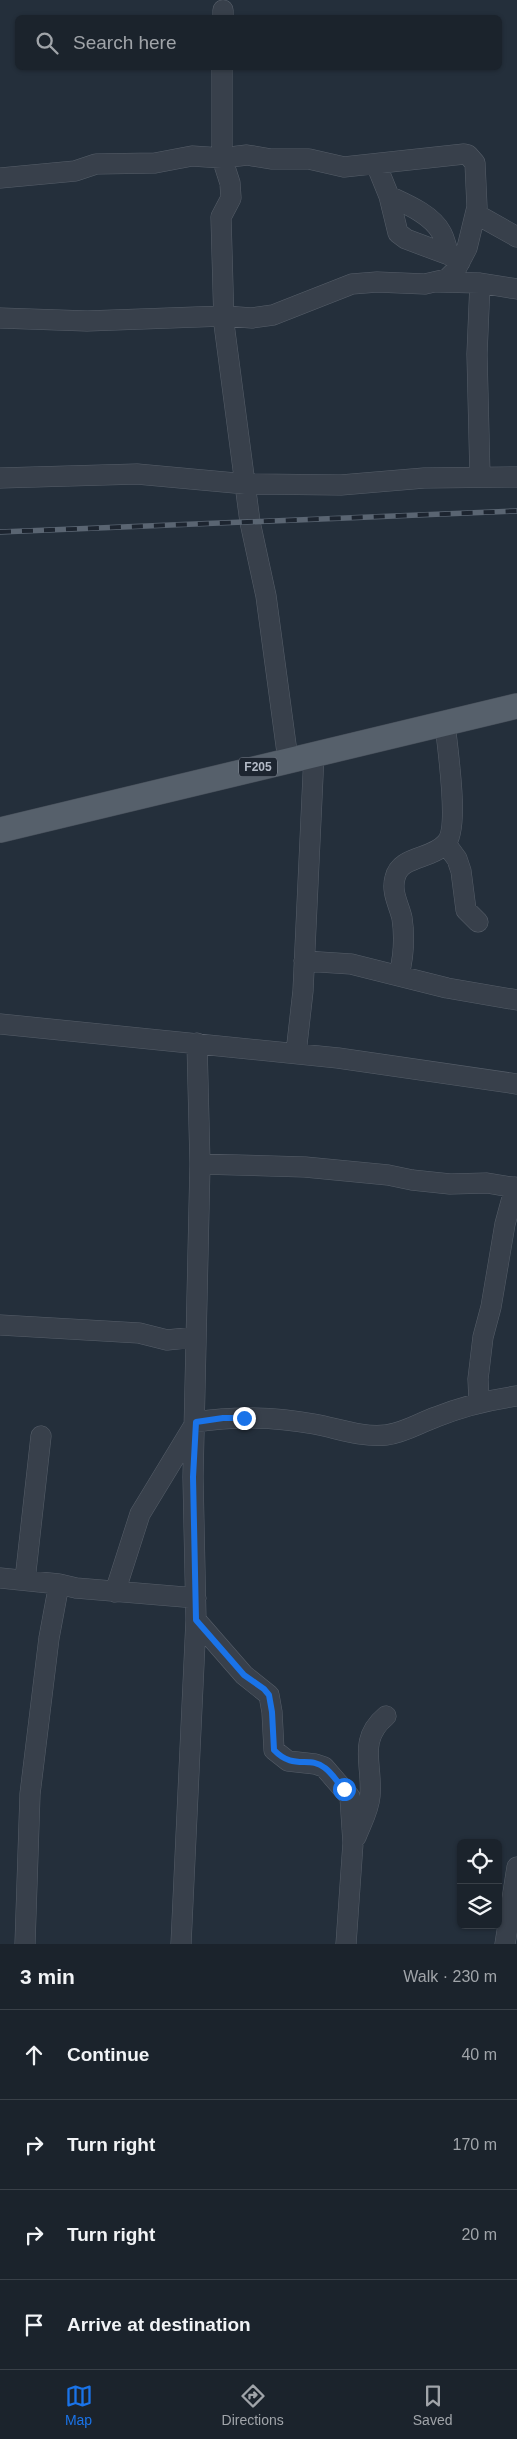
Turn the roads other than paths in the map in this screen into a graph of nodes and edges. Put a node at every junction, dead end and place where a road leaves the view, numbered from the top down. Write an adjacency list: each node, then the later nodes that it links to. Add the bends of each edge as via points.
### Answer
1 (222, 70): 2 (street)
2 (222, 158): 3 (street, via 247,155 309,160 344,168); 4 (street, via 192,156 155,163 96,164 75,171); 12 (street, via 231,198 221,217)
3 (376, 164): 5 (street); 6 (street, via 468,155 475,163)
4 (0, 178)
5 (388, 196): 8 (street, via 434,222); 8 (street, via 398,233)
6 (476, 214): 7 (street); 8 (street, via 473,229)
7 (517, 237)
8 (454, 259): 9 (street, via 452,275)
9 (438, 282): 10 (street); 12 (street, via 352,284 273,315 252,318)
10 (480, 283): 11 (street); 14 (street, via 477,354)
11 (517, 289)
12 (224, 316): 13 (street, via 87,321); 17 (street)
13 (0, 318)
14 (480, 477): 15 (street); 17 (street, via 341,485)
15 (517, 477)
16 (0, 478): 17 (street, via 137,474)
17 (246, 484): 21 (street, via 250,522 266,596)
18 (517, 706): 19 (main road, F205)
19 (445, 723): 20 (main road, F205); 23 (street, via 453,815)
20 (314, 754): 21 (main road, F205); 25 (street)
21 (288, 760): 22 (main road, F205)
22 (0, 830)
23 (446, 844): 24 (street, via 459,865 466,910); 26 (street, via 406,862 395,877 393,888 402,918 405,950)
24 (478, 922)
25 (304, 961): 26 (street, via 351,964); 30 (street)
26 (399, 975): 27 (street, via 447,988)
27 (517, 1000)
28 (0, 1024): 29 (street)
29 (197, 1043): 30 (street); 32 (street)
30 (296, 1053): 31 (street)
31 (517, 1084)
32 (200, 1164): 33 (street, via 305,1167 388,1174 440,1183); 35 (street)
33 (516, 1187): 37 (street, via 505,1224 483,1337)
34 (0, 1325): 35 (street, via 139,1333 167,1340)
35 (196, 1337): 38 (street)
36 (517, 1396): 37 (street)
37 (479, 1401): 38 (street, via 401,1432 384,1435 268,1418)
38 (196, 1422): 43 (street, via 140,1514); 44 (street, via 193,1477)
39 (41, 1436): 41 (street)
40 (0, 1578): 41 (street)
41 (25, 1580): 42 (street)
42 (59, 1584): 43 (street); 49 (street, via 49,1638 30,1794)
43 (115, 1592): 44 (street)
44 (196, 1598): 45 (street)
45 (196, 1620): 47 (street, via 244,1675 269,1695 274,1750 288,1762 324,1767 350,1797); 50 (street)
46 (386, 1716): 47 (street, via 374,1725 370,1740 370,1796)
47 (353, 1843): 51 (street)
48 (517, 1867): 52 (street)
49 (25, 1944)
50 (181, 1944)
51 (346, 1944)
52 (506, 1944)

